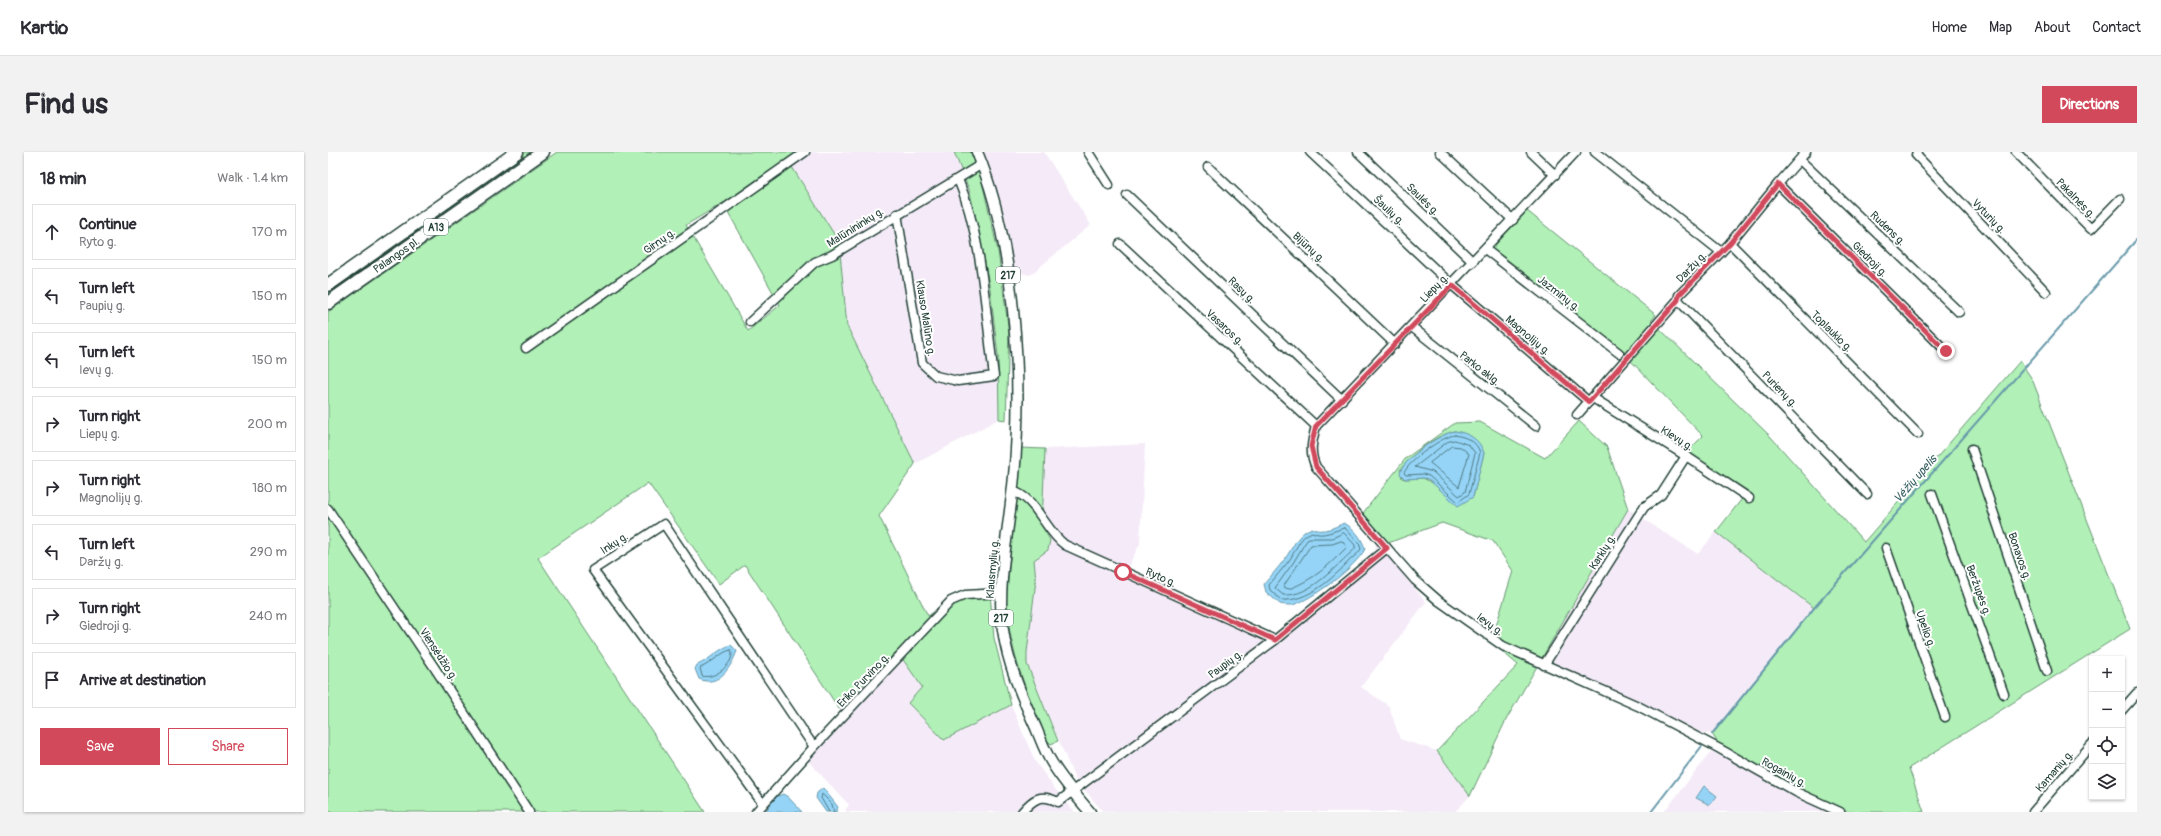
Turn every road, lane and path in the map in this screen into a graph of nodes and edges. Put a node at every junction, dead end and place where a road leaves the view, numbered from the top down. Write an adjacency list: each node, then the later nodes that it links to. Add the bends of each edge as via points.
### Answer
1 (518, 152): 31 (highway, Palangos pl. / A13)
2 (543, 152): 35 (highway, Palangos pl. / A13)
3 (804, 152): 40 (street, Girnų g.)
4 (977, 152): 16 (main road, 217)
5 (1088, 152): 21 (street)
6 (1310, 152): 32 (street, Šaulių g.)
7 (1358, 152): 30 (street, Saulės g.)
8 (1440, 152): 25 (street)
9 (1531, 152): 18 (street)
10 (1576, 152): 18 (street, Liepų g.)
11 (1595, 152): 29 (street)
12 (1806, 152): 15 (street, Daržų g.)
13 (2016, 152): 23 (street, Pakalnės g., via 2091,229)
14 (1916, 154): 33 (street, Vyturių g.)
15 (1800, 160): 20 (street, Daržų g.); 36 (street, Rudens g.)
16 (982, 164): 19 (street, Malūnininkų g.); 51 (main road, Klausmylių g. / 217, via 994,204 1013,316 1017,402)
17 (1208, 167): 39 (street, Bijūnų g.)
18 (1555, 175): 25 (street, Liepų g.)
19 (958, 179): 24 (street, Malūnininkų g.); 24 (street, Klauso Malūno g., via 979,258 994,376 958,381 936,376 922,363)
20 (1778, 184): 26 (street, Daržų g.); 41 (street, Giedroji g.)
21 (1109, 185)
22 (1127, 195): 43 (street, Rasų g.)
23 (2120, 199)
24 (897, 214): 37 (street, Malūnininkų g., via 832,255 815,262)
25 (1513, 220): 28 (street, Liepų g.)
26 (1730, 243): 29 (street, Daržų g.); 48 (street, Toplaukio g.)
27 (1120, 244): 46 (street, Vasaros g.)
28 (1485, 249): 30 (street, Liepų g.); 42 (street, Jazminų g.)
29 (1721, 252): 34 (street, Daržų g., via 1679,295)
30 (1473, 262): 32 (street, Liepų g.)
31 (328, 285)
32 (1452, 285): 38 (street, Liepų g.); 44 (street, Magnolijų g.)
33 (2046, 292)
34 (1678, 300): 44 (street, Daržų g.); 52 (street, Purienų g.)
35 (328, 303)
36 (1959, 312)
37 (750, 322)
38 (1412, 327): 39 (street, Liepų g.); 47 (street, Parko aklg.)
39 (1395, 344): 43 (street, Liepų g.)
40 (526, 348)
41 (1946, 351)
42 (1619, 353)
43 (1342, 400): 46 (street, Liepų g.)
44 (1591, 400): 45 (street, Daržų g.); 50 (street, Klevų g.)
45 (1577, 415)
46 (1316, 426): 56 (street, Ievų g., via 1311,452 1316,467)
47 (1536, 426)
48 (1918, 434)
49 (1972, 448): 61 (street, Bonavos g.)
50 (1686, 456): 54 (street, Klevų g.); 60 (street, Karklų g., via 1661,495 1644,507)
51 (1012, 491): 58 (main road, Klausmylių g. / 217); 59 (street, Ryto g., via 1025,496 1053,535 1065,545)
52 (1867, 494)
53 (1932, 494): 63 (street, Beržupės g.)
54 (1749, 498)
55 (328, 509): 71 (street, Viensėdžio g.)
56 (1387, 548): 59 (street, Paupių g.); 60 (street, Ievų g., via 1415,580 1439,600 1503,646)
57 (1886, 548): 65 (street, Upelio g.)
58 (1001, 593): 66 (street, Eriko Purvino g., via 965,595 951,601); 69 (main road, Klausmylių g. / 217, via 1002,630 1013,672 1049,758)
59 (1275, 640): 69 (street, Paupių g.)
60 (1544, 666): 68 (street, Ievų g., via 1638,706)
61 (2047, 671)
62 (2137, 693): 64 (street)
63 (2004, 694)
64 (2125, 707)
65 (1945, 717)
66 (814, 747): 70 (street, Eriko Purvino g.); 70 (street, Inkų g., via 664,524 593,570)
67 (2089, 747): 76 (street, Kamanių g.)
68 (1720, 749): 75 (street, Rogainių g., via 1796,792)
69 (1072, 791): 73 (street, Paupių g., via 1058,802 1044,797 1037,798); 74 (main road, Klausmylių g. / 217)
70 (763, 804): 72 (street, Eriko Purvino g.)
71 (529, 812)
72 (756, 812)
73 (1022, 812)
74 (1090, 812)
75 (1840, 812)
76 (2033, 812)

